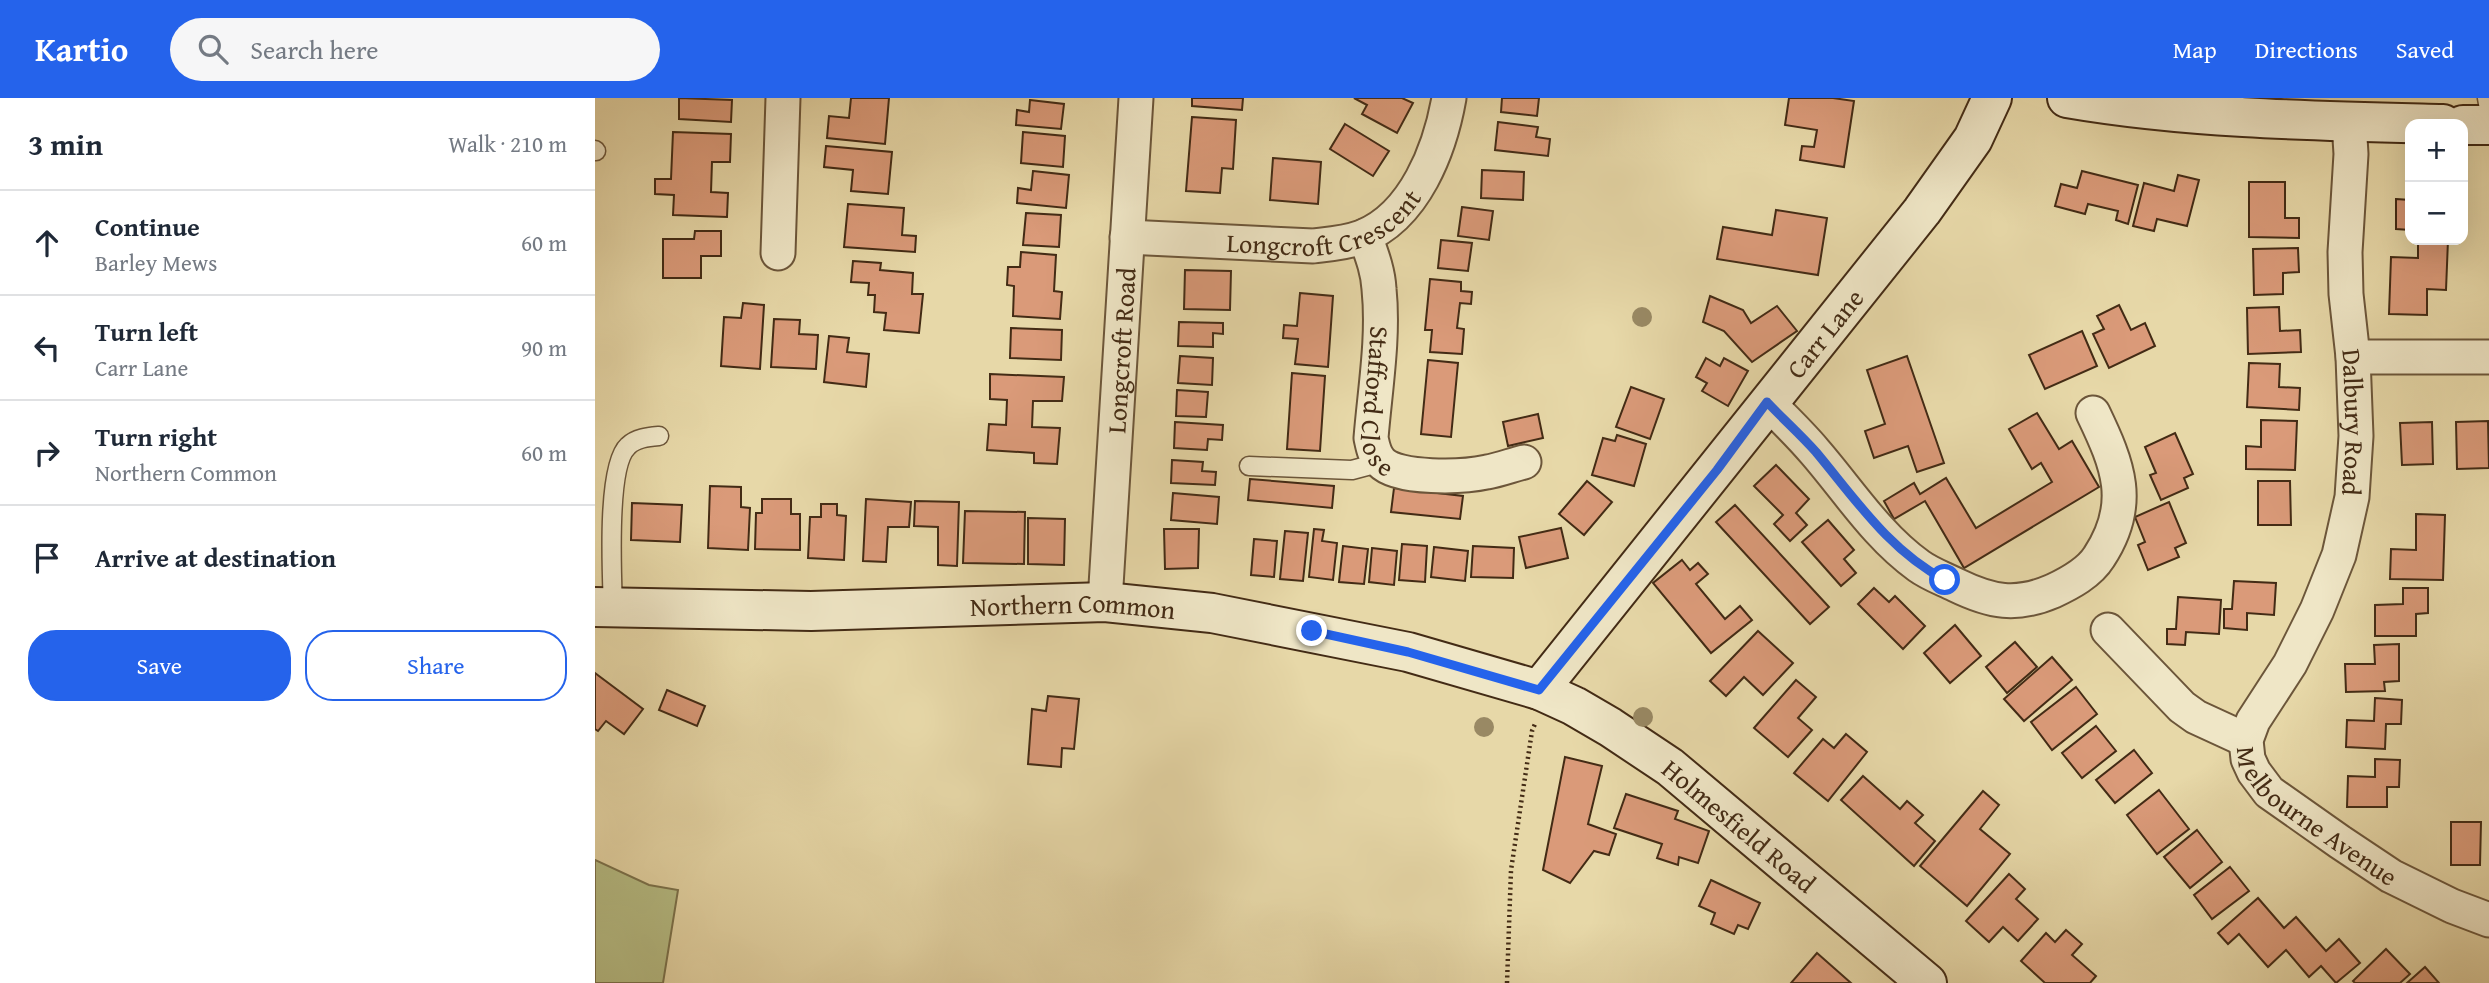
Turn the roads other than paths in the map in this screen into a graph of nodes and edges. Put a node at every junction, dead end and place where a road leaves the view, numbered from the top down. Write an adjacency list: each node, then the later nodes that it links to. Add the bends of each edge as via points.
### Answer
1 (783, 98): 14 (street)
2 (1136, 98): 13 (street, Longcroft Road)
3 (1449, 98): 12 (street, Longcroft Crescent, via 1436,150 1423,179 1404,205)
4 (1992, 98): 17 (main road, Carr Lane, via 1973,139 1922,211)
5 (2067, 98): 8 (main road)
6 (2487, 98): 7 (lane)
7 (2489, 110)
8 (2350, 122): 9 (main road); 15 (street, Dalbury Road, via 2346,273)
9 (2405, 123)
10 (2468, 125): 11 (main road)
11 (2489, 125)
12 (1365, 236): 13 (street, Longcroft Crescent, via 1313,246); 20 (street, Stafford Close, via 1379,289 1371,438)
13 (1127, 237): 23 (street, Longcroft Road)
14 (778, 253)
15 (2353, 357): 16 (street); 27 (street, Dalbury Road, via 2353,497 2339,555 2290,664)
16 (2489, 357)
17 (1767, 402): 18 (street, via 1895,546 1945,580 2004,602 2022,602 2062,587 2097,561 2110,540 2121,490 2112,452); 26 (main road, Carr Lane)
18 (2093, 413)
19 (659, 436): 24 (lane, via 627,446 620,459)
20 (1379, 459): 21 (street, Stafford Close, via 1403,473 1459,476); 22 (lane, via 1352,470)
21 (1524, 462)
22 (1249, 466)
23 (1105, 602): 24 (main road, Northern Common, via 811,611); 26 (main road, Northern Common, via 1212,613 1312,631 1408,652)
24 (604, 607)
25 (2108, 630): 27 (street, Melbourne Avenue, via 2182,707)
26 (1543, 692): 29 (main road, Holmesfield Road, via 1610,727 1670,767)
27 (2246, 740): 28 (street, Melbourne Avenue, via 2254,772 2288,807 2391,876)
28 (2489, 920)
29 (1927, 983)

